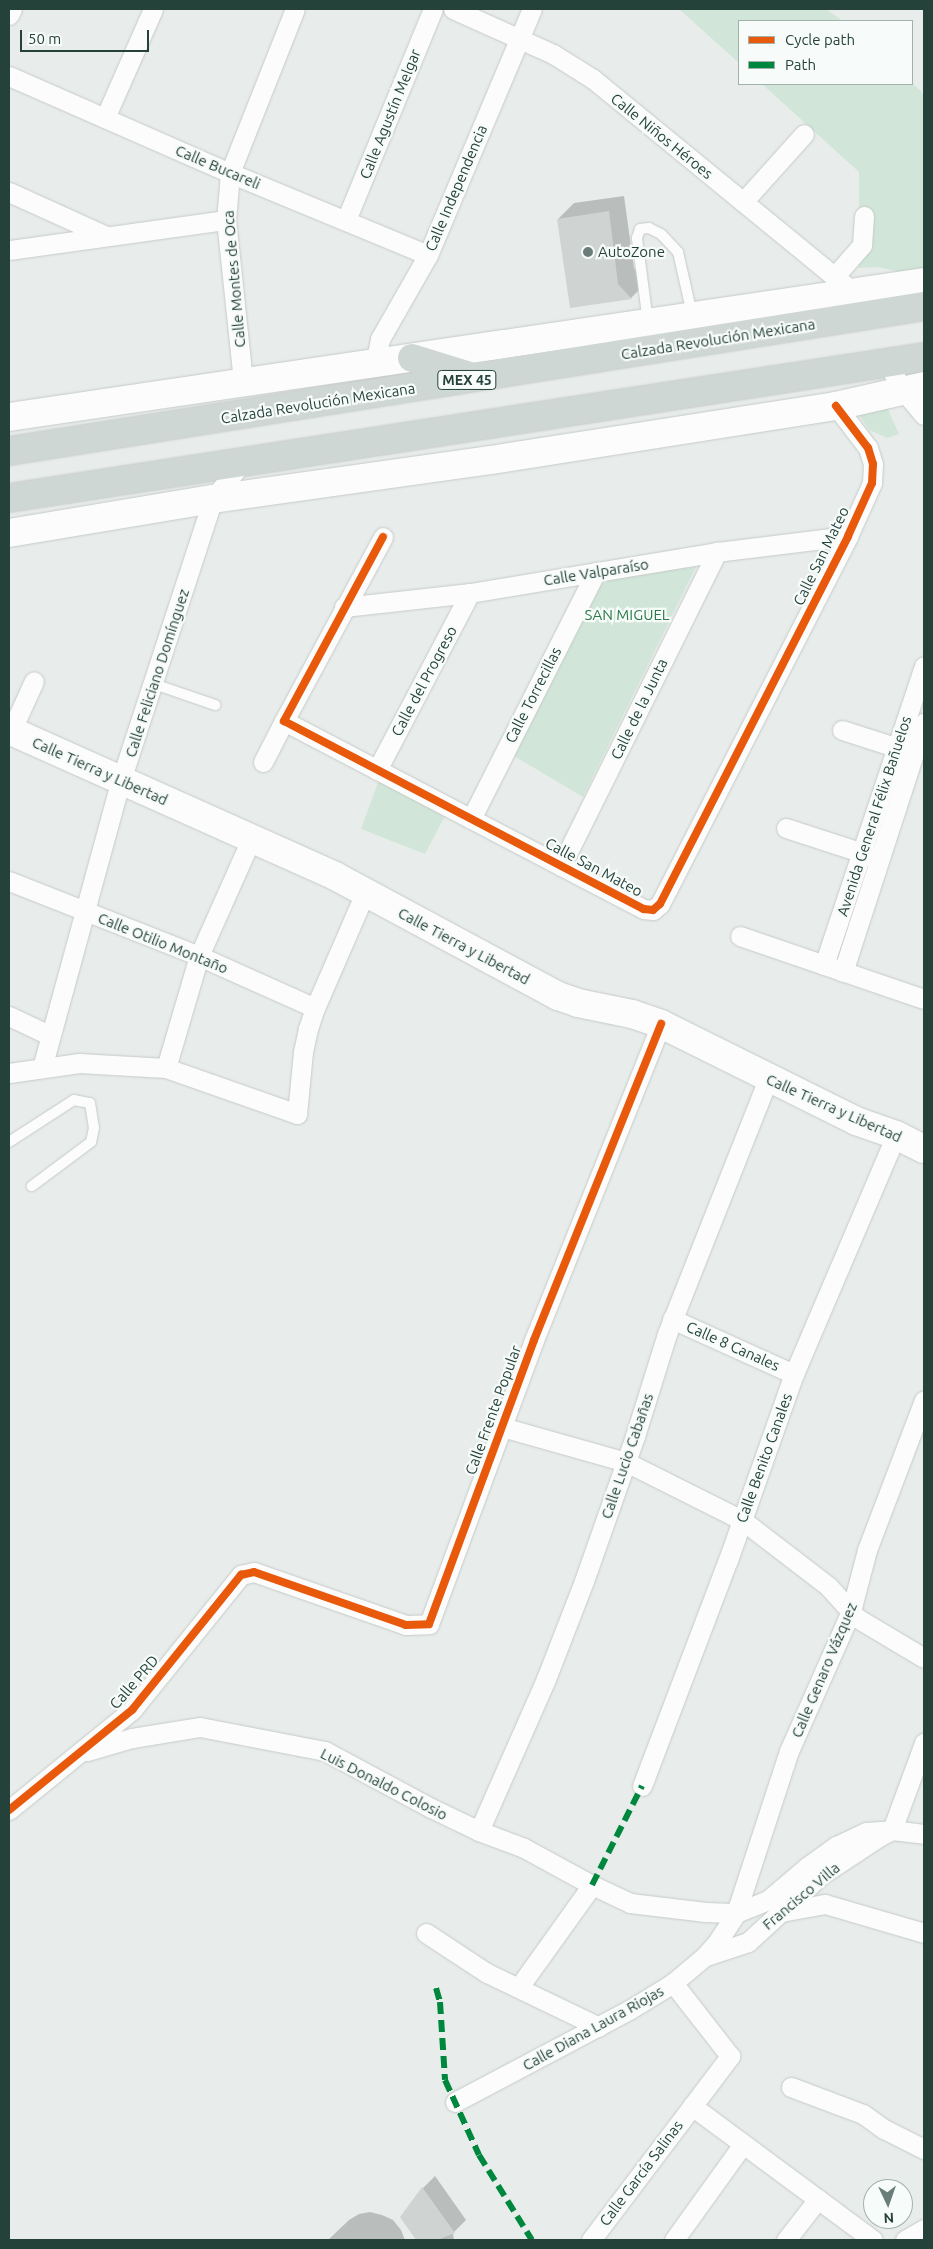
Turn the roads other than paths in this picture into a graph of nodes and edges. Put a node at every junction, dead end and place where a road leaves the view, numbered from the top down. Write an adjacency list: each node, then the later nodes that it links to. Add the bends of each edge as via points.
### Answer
1 (12, 9): 7 (street)
2 (153, 9): 10 (street)
3 (295, 9): 12 (street, Calle Montes de Oca)
4 (433, 9): 17 (street, Calle Agustín Melgar)
5 (453, 9): 8 (street, Calle Niños Héroes)
6 (532, 9): 8 (street, Calle Independencia)
7 (9, 15)
8 (520, 38): 14 (street, Calle Niños Héroes, via 593,79); 20 (street, Calle Independencia)
9 (9, 76): 10 (street, Calle Bucareli)
10 (105, 118): 12 (street, Calle Bucareli)
11 (804, 134): 14 (street)
12 (230, 173): 16 (street, Calle Montes de Oca); 17 (street, Calle Bucareli)
13 (9, 192): 18 (street)
14 (743, 202): 22 (street, Calle Niños Héroes)
15 (864, 216): 22 (street, via 862,245)
16 (226, 220): 18 (street); 30 (street, Calle Montes de Oca)
17 (346, 220): 20 (street, Calle Bucareli)
18 (106, 236): 19 (street)
19 (9, 250)
20 (428, 255): 28 (street, Calle Independencia, via 380,339)
21 (924, 282): 22 (street)
22 (843, 284): 24 (street)
23 (924, 306): 29 (main road, Calzada Revolución Mexicana / MEX 45)
24 (692, 316): 25 (street); 25 (lane, via 678,252 662,234 649,228 640,230 637,238)
25 (648, 322): 26 (street)
26 (412, 358): 28 (street); 29 (main road)
27 (906, 360): 31 (street); 36 (main road)
28 (375, 363): 30 (street)
29 (478, 378): 35 (main road, Calzada Revolución Mexicana / MEX 45)
30 (243, 381): 34 (street)
31 (918, 388): 32 (street); 33 (street)
32 (836, 406): 38 (street, via 492,460); 40 (street, Calle San Mateo, via 868,448 873,464 872,483)
33 (924, 415)
34 (9, 417)
35 (9, 451)
36 (242, 461): 37 (main road); 38 (street, Calle Feliciano Domínguez)
37 (9, 498)
38 (213, 499): 39 (street); 48 (street, Calle Feliciano Domínguez)
39 (9, 533)
40 (848, 536): 42 (street, Calle Valparaíso); 62 (street, Calle San Mateo, via 660,904 653,910 644,909)
41 (384, 537): 45 (street)
42 (717, 552): 43 (street, Calle Valparaíso); 62 (street, Calle de la Junta)
43 (596, 572): 44 (street, Calle Valparaíso); 58 (street, Calle Torrecillas)
44 (470, 593): 45 (street, Calle Valparaíso); 56 (street, Calle del Progreso)
45 (344, 606): 50 (street)
46 (924, 666): 54 (street, Avenida General Félix Bañuelos)
47 (34, 681): 53 (street)
48 (154, 684): 49 (lane); 57 (street, Calle Feliciano Domínguez)
49 (215, 705)
50 (284, 721): 55 (street); 56 (street, Calle San Mateo)
51 (924, 723): 54 (street, Avenida General Félix Bañuelos)
52 (842, 730): 54 (street)
53 (9, 732): 57 (street, Calle Tierra y Libertad)
54 (912, 752): 61 (street, Avenida General Félix Bañuelos)
55 (263, 762)
56 (377, 770): 58 (street, Calle San Mateo)
57 (121, 780): 60 (street, Calle Tierra y Libertad); 65 (street, Calle Feliciano Domínguez)
58 (471, 819): 62 (street, Calle San Mateo)
59 (786, 828): 61 (street)
60 (251, 839): 64 (street, Calle Tierra y Libertad); 67 (street)
61 (872, 856): 68 (street, Avenida General Félix Bañuelos); 69 (street, Avenida General Félix Bañuelos)
62 (561, 866)
63 (9, 882): 65 (street, Calle Otilio Montaño)
64 (366, 893): 71 (street); 73 (street, Calle Tierra y Libertad, via 558,996)
65 (85, 912): 67 (street, Calle Otilio Montaño); 74 (street, Calle Feliciano Domínguez)
66 (740, 936): 68 (street)
67 (199, 956): 71 (street, Calle Otilio Montaño); 76 (street)
68 (824, 965): 69 (street)
69 (843, 972): 70 (street)
70 (924, 999)
71 (315, 1008): 76 (street, via 303,1052 297,1114)
72 (9, 1016): 74 (street)
73 (661, 1024): 78 (street, Calle Tierra y Libertad); 86 (street, Calle Frente Popular)
74 (49, 1035): 75 (street, Calle Feliciano Domínguez)
75 (42, 1068): 76 (street, via 79,1063); 77 (street)
76 (166, 1068)
77 (9, 1073)
78 (768, 1079): 79 (street, Calle Tierra y Libertad, via 856,1121); 83 (street, Calle Lucio Cabañas)
79 (896, 1135): 81 (street, Calle Tierra y Libertad); 84 (street, Calle Benito Canales)
80 (9, 1142): 82 (lane, via 74,1100 90,1103 94,1128 91,1142)
81 (924, 1149)
82 (32, 1186)
83 (672, 1319): 84 (street, Calle 8 Canales); 87 (street, Calle Lucio Cabañas)
84 (794, 1374): 88 (street, Calle Benito Canales)
85 (924, 1400): 90 (street, Calle Genaro Vázquez, via 867,1550)
86 (502, 1427): 87 (street); 89 (street, Calle Frente Popular, via 429,1624 406,1625 254,1572)
87 (626, 1462): 88 (street); 97 (street, Calle Lucio Cabañas, via 546,1679)
88 (742, 1520): 90 (street, via 828,1586); 94 (street, Calle Benito Canales)
89 (241, 1574): 93 (street, Calle PRD, via 132,1710)
90 (851, 1611): 91 (street); 101 (street, Calle Genaro Vázquez, via 789,1751)
91 (924, 1658)
92 (924, 1743): 96 (street)
93 (81, 1753): 95 (street, Calle PRD); 97 (street, Luis Donaldo Colosio, via 132,1738 200,1727 325,1751)
94 (642, 1786)
95 (9, 1810)
96 (892, 1830): 98 (street); 100 (street, Francisco Villa, via 821,1875); 101 (street, via 866,1832 836,1846 768,1900)
97 (479, 1831): 99 (street, Luis Donaldo Colosio, via 524,1848)
98 (924, 1834)
99 (592, 1885): 101 (street, Luis Donaldo Colosio, via 630,1903); 106 (street)
100 (781, 1912): 103 (street, via 825,1904); 104 (street, Francisco Villa, via 748,1942)
101 (736, 1913): 104 (street, Calle Diana Laura Riojas)
102 (426, 1933): 106 (street, via 487,1973)
103 (924, 1933)
104 (705, 1956): 105 (street, Calle Diana Laura Riojas)
105 (673, 1983): 107 (street, Calle Diana Laura Riojas); 110 (street, Calle García Salinas, via 730,2056)
106 (520, 1987): 107 (street)
107 (599, 2027): 109 (street, Calle Diana Laura Riojas)
108 (792, 2087): 112 (street, via 863,2114 884,2129)
109 (455, 2102)
110 (692, 2106): 111 (street); 115 (street, Calle García Salinas)
111 (743, 2144): 113 (street); 116 (street)
112 (924, 2149)
113 (818, 2199): 117 (street); 118 (street)
114 (924, 2229): 119 (street)
115 (591, 2240)
116 (674, 2240)
117 (786, 2240)
118 (873, 2240)
119 (905, 2240)

